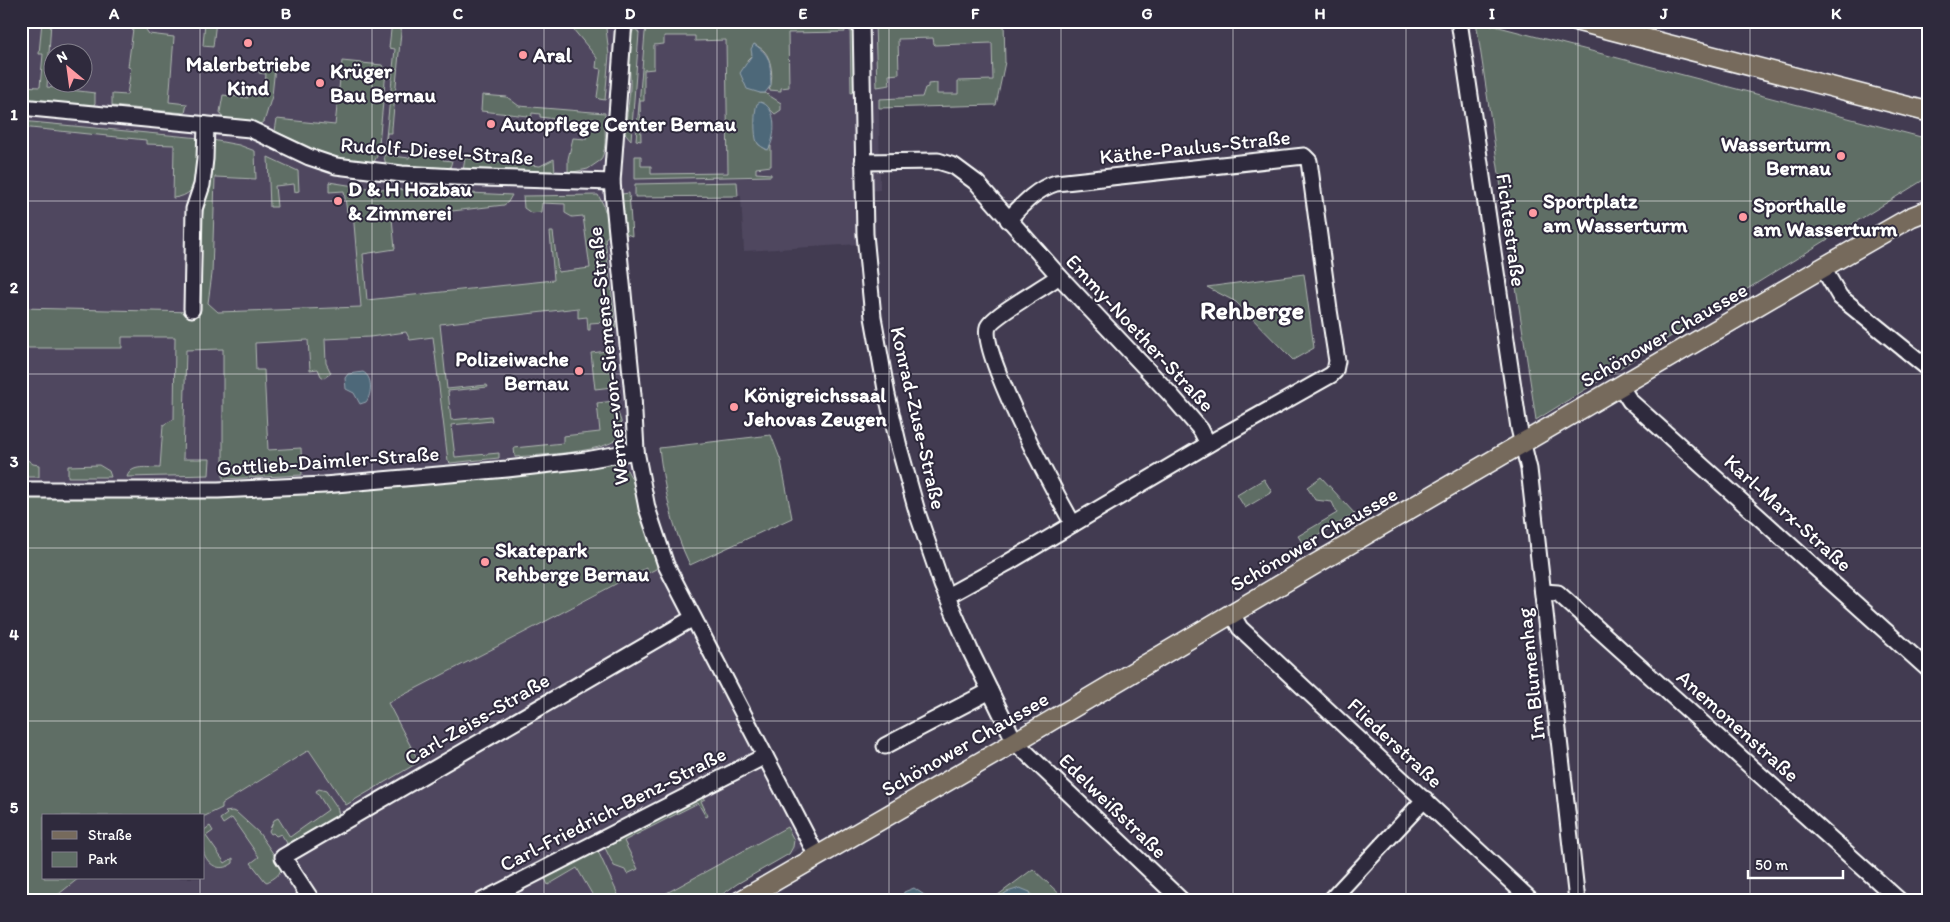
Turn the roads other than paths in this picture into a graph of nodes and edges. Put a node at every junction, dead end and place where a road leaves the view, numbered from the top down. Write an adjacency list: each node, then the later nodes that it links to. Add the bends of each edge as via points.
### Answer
1 (624, 21): 11 (street, Werner-von-Siemens-Straße)
2 (861, 21): 10 (street, Konrad-Zuse-Straße)
3 (1459, 21): 21 (street, Fichtestraße, via 1519,428)
4 (1576, 21): 6 (main road)
5 (21, 107): 9 (street, Rudolf-Diesel-Straße)
6 (1909, 108): 7 (main road); 8 (main road)
7 (1929, 112)
8 (1929, 123)
9 (206, 125): 11 (street, Rudolf-Diesel-Straße, via 250,129 336,166 456,178); 17 (street, via 202,185 194,210)
10 (863, 162): 14 (street, Emmy-Noether-Straße, via 938,161 954,166 977,184); 26 (street, Konrad-Zuse-Straße, via 872,307 887,395 918,515)
11 (612, 182): 22 (street, Werner-von-Siemens-Straße)
12 (1929, 200): 13 (main road, Schönower Chaussee)
13 (1920, 214): 15 (main road, Schönower Chaussee)
14 (1008, 220): 16 (street, Emmy-Noether-Straße); 20 (street, Käthe-Paulus-Straße, via 1037,192 1056,183 1292,157 1304,156 1310,161 1337,367 1331,375)
15 (1822, 268): 18 (street, via 1840,297); 19 (main road, Schönower Chaussee)
16 (1059, 276): 20 (street, Emmy-Noether-Straße, via 1170,394 1201,430); 24 (street, via 998,316 989,326 988,335 996,364 1031,447)
17 (192, 309)
18 (1929, 369)
19 (1621, 387): 21 (main road, Schönower Chaussee); 29 (street, Karl-Marx-Straße, via 1630,401)
20 (1208, 444): 24 (street, Emmy-Noether-Straße)
21 (1524, 444): 25 (street, Im Blumenhag); 27 (main road, Schönower Chaussee)
22 (636, 451): 23 (street, Gottlieb-Daimler-Straße, via 507,469 324,485 218,490); 28 (street, Werner-von-Siemens-Straße, via 653,529 666,565)
23 (21, 490)
24 (1074, 524): 26 (street, Emmy-Noether-Straße)
25 (1543, 592): 42 (street, Im Blumenhag); 43 (street, Anemonenstraße, via 1558,592)
26 (947, 596): 30 (street, Konrad-Zuse-Straße)
27 (1232, 614): 31 (main road, Schönower Chaussee); 34 (street, Fliederstraße, via 1240,628)
28 (693, 618): 33 (street, Werner-von-Siemens-Straße); 36 (street, Carl-Zeiss-Straße, via 282,856)
29 (1929, 670)
30 (990, 691): 31 (street, Konrad-Zuse-Straße); 32 (street)
31 (1015, 742): 35 (main road, Schönower Chaussee); 39 (street, Edelweißstraße)
32 (885, 746)
33 (764, 756): 35 (street, Werner-von-Siemens-Straße); 37 (street, Carl-Friedrich-Benz-Straße)
34 (1425, 799): 40 (street); 41 (street, Fliederstraße)
35 (817, 856): 38 (main road, Schönower Chaussee)
36 (312, 901)
37 (482, 901)
38 (740, 901)
39 (1182, 901)
40 (1330, 901)
41 (1532, 901)
42 (1577, 901)
43 (1900, 901)

